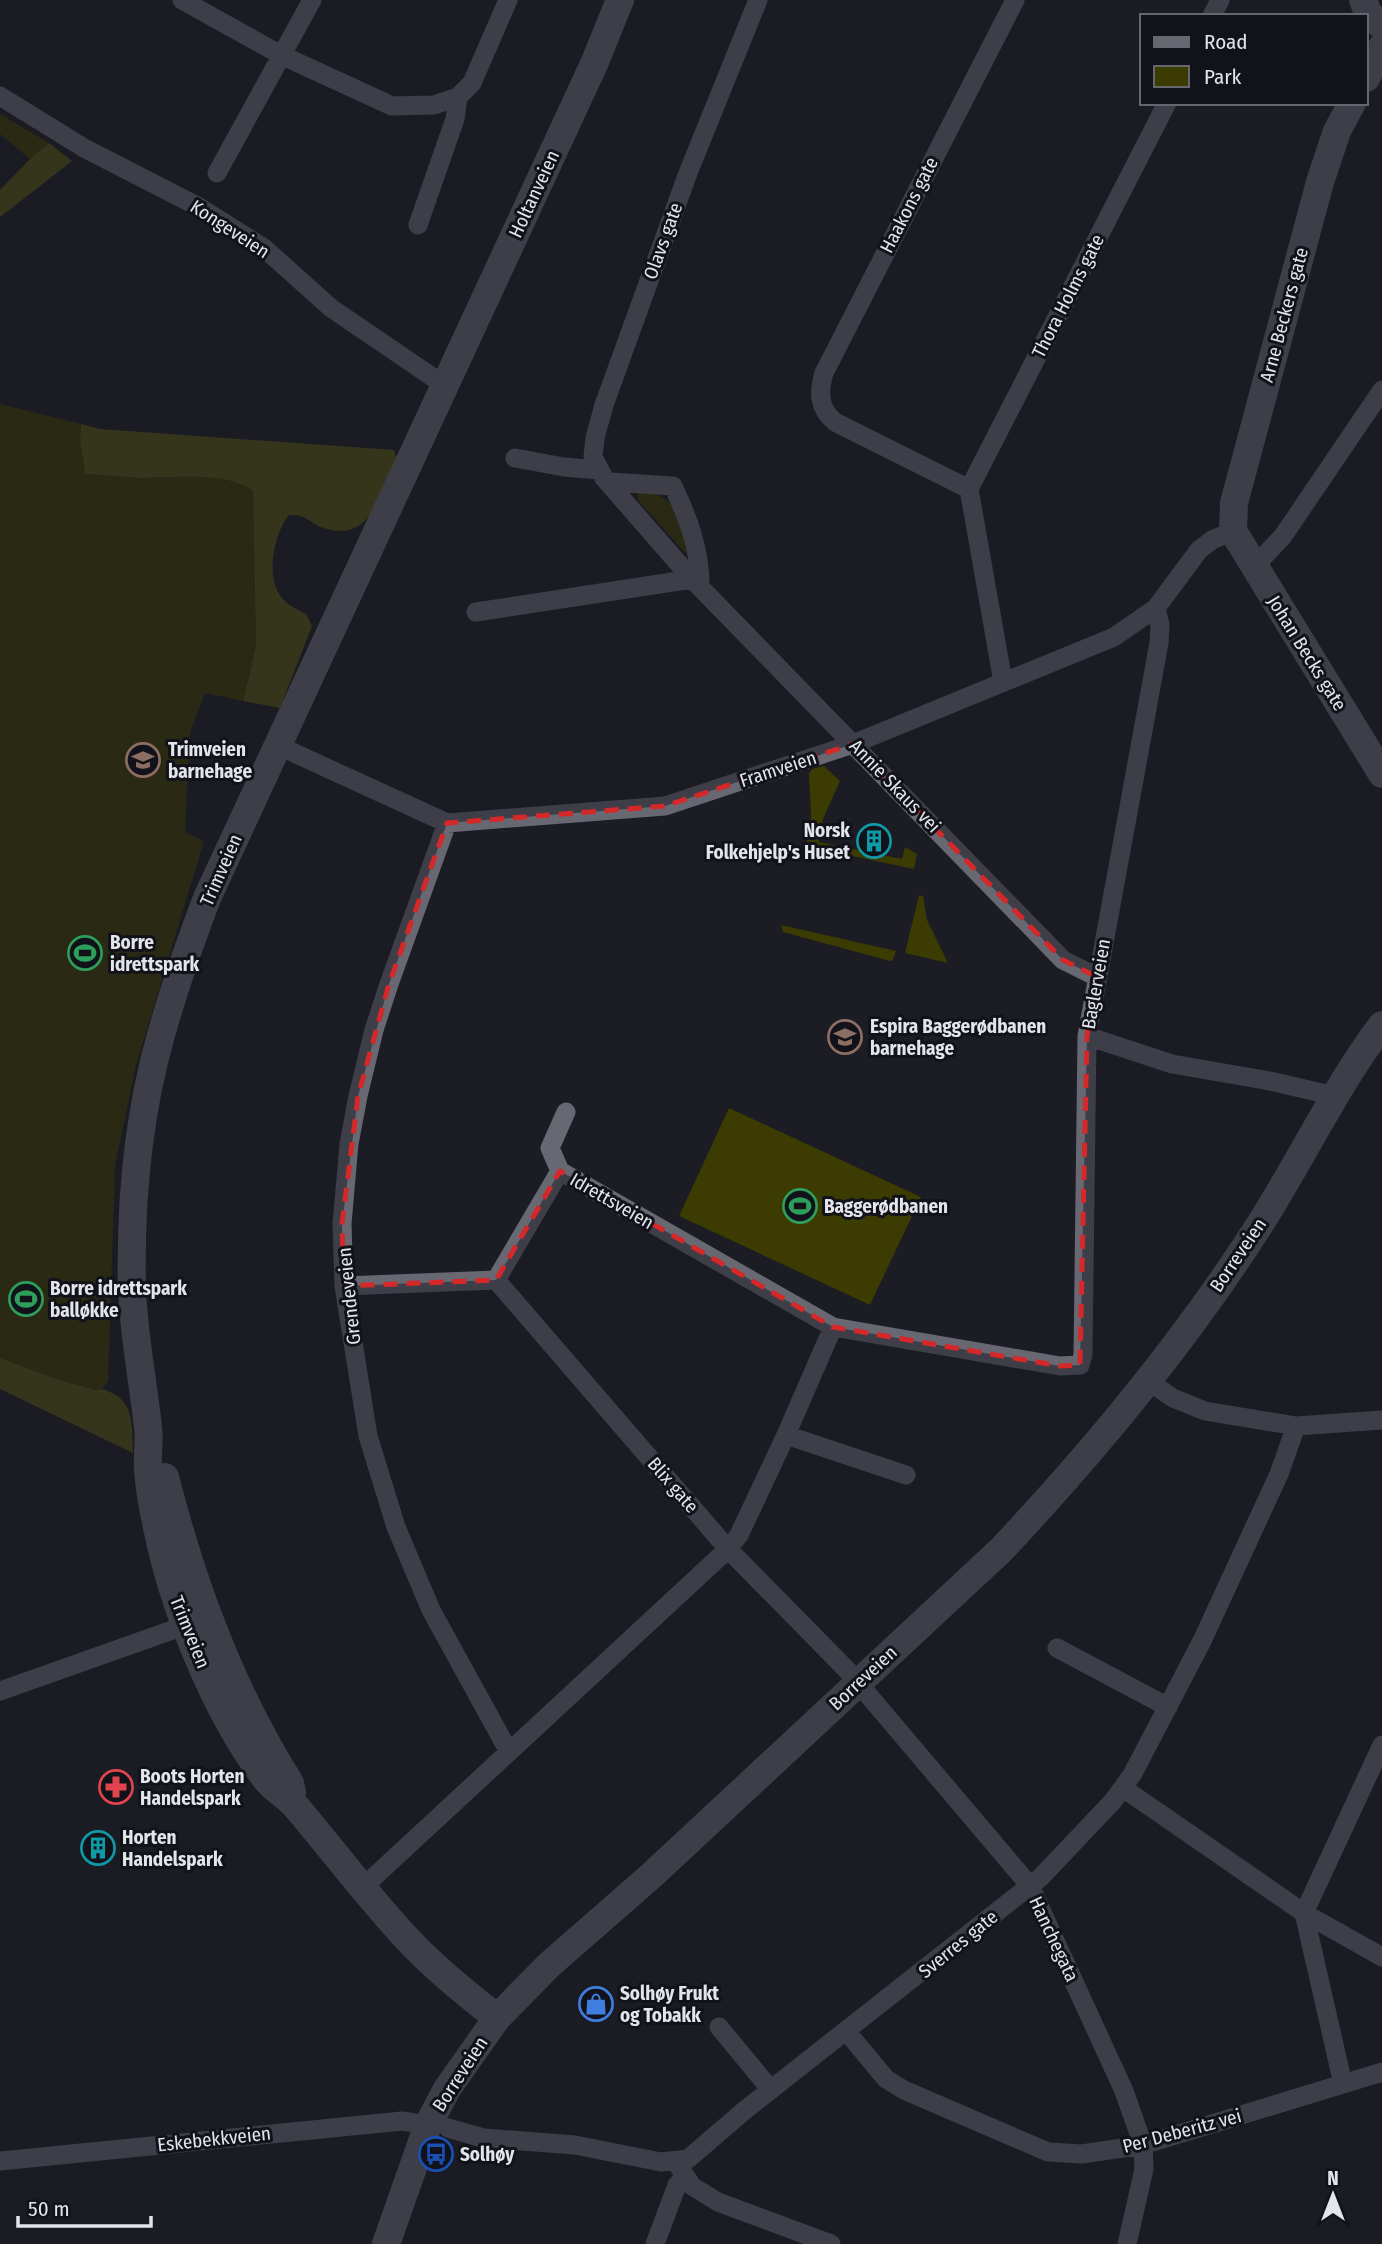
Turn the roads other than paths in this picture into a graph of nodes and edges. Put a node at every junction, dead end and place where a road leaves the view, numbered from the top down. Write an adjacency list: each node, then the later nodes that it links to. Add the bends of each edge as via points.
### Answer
1 (182, 0): 10 (street)
2 (312, 0): 10 (street)
3 (508, 0): 13 (street, via 472,83)
4 (621, 0): 18 (main road, Holtanveien)
5 (758, 0): 21 (street, Olavs gate, via 688,173 604,405 593,457)
6 (1015, 0): 22 (street, Haakons gate, via 824,373 820,394 826,415 835,422)
7 (1363, 0): 8 (main road, via 1368,13)
8 (1382, 26)
9 (1382, 47): 11 (main road)
10 (281, 55): 13 (street, via 392,106 434,105); 16 (street)
11 (1368, 74)
12 (0, 96): 18 (street, Kongeveien, via 264,248 331,309)
13 (458, 97): 17 (street, via 455,119)
14 (1166, 105): 22 (street, Thora Holms gate)
15 (1351, 105): 23 (main road, Arne Beckers gate, via 1320,182 1234,503)
16 (217, 173)
17 (418, 225)
18 (444, 386): 30 (main road, Trimveien)
19 (1382, 390): 24 (street, via 1283,536)
20 (515, 458): 21 (street)
21 (605, 476): 25 (street, Annie Skaus vei); 25 (street, via 673,486 698,553)
22 (969, 489): 28 (street)
23 (1233, 531): 24 (main road, Johan Becks gate); 26 (street, Framveien, via 1199,550)
24 (1254, 567): 31 (main road, Johan Becks gate)
25 (696, 582): 27 (street); 29 (street, Annie Skaus vei)
26 (1156, 608): 28 (street, Framveien, via 1114,637); 33 (street, Baglerveien, via 1160,643)
27 (476, 612)
28 (1003, 682): 29 (street, Framveien)
29 (853, 744): 32 (street, Framveien, via 664,806); 33 (street, Annie Skaus vei, via 1063,960)
30 (279, 746): 32 (street, Framveien); 49 (main road, Trimveien, via 207,898 181,967 160,1037 136,1184 132,1257 136,1338 149,1432 175,1518)
31 (1381, 768)
32 (447, 823): 40 (street, Grendeveien, via 389,984 358,1096 342,1224)
33 (1097, 977): 35 (street, Baglerveien)
34 (1382, 1025): 36 (main road, Borreveien)
35 (1087, 1036): 36 (street, via 1172,1064); 42 (street, Baglerveien)
36 (1335, 1096): 43 (main road, Borreveien, via 1257,1229)
37 (566, 1112): 38 (street, via 551,1147)
38 (560, 1171): 39 (street, Idrettsveien); 41 (street, Idrettsveien)
39 (496, 1280): 40 (street); 48 (street, Blix gate)
40 (344, 1286): 55 (street, Grendeveien, via 368,1436 396,1527 431,1609)
41 (833, 1327): 42 (street, Idrettsveien, via 1060,1366); 46 (street)
42 (1080, 1365)
43 (1148, 1381): 45 (street, via 1205,1411); 51 (main road, Borreveien, via 1001,1550)
44 (1382, 1420): 45 (street)
45 (1296, 1426): 53 (street, Sverres gate, via 1258,1520)
46 (786, 1435): 47 (street); 48 (street)
47 (905, 1475)
48 (728, 1549): 51 (street, Blix gate); 55 (street)
49 (197, 1622): 52 (street); 58 (main road, Trimveien, via 221,1650 290,1783 295,1805)
50 (1057, 1648): 53 (street)
51 (857, 1683): 57 (street, Hanchegata); 61 (main road, Borreveien)
52 (0, 1692)
53 (1168, 1707): 56 (street, Sverres gate)
54 (1382, 1745): 59 (street)
55 (509, 1752): 58 (street)
56 (1123, 1788): 57 (street, Sverres gate, via 1055,1864); 59 (street)
57 (1030, 1885): 63 (street, Sverres gate); 68 (street, Hanchegata, via 1124,2091)
58 (362, 1888): 61 (main road, Trimveien, via 412,1944)
59 (1304, 1913): 60 (street); 65 (street)
60 (1382, 1957)
61 (497, 2018): 67 (main road, Borreveien, via 447,2089)
62 (719, 2027): 66 (street)
63 (847, 2032): 66 (street, Sverres gate); 68 (street, Per Deberitz vei, via 886,2079 904,2091 1048,2152 1082,2154)
64 (1382, 2072): 65 (street, Per Deberitz vei)
65 (1343, 2084): 68 (street, Per Deberitz vei)
66 (771, 2090): 70 (street, Sverres gate)
67 (438, 2126): 69 (street, Eskebekkveien, via 402,2121); 70 (street, Eskebekkveien, via 483,2138 575,2145); 71 (main road, Borreveien)
68 (1143, 2145): 74 (street, Hanchegata, via 1144,2169)
69 (0, 2161)
70 (680, 2169): 72 (street); 73 (street, via 697,2190 718,2202)
71 (386, 2244)
72 (655, 2244)
73 (831, 2244)
74 (1128, 2244)

